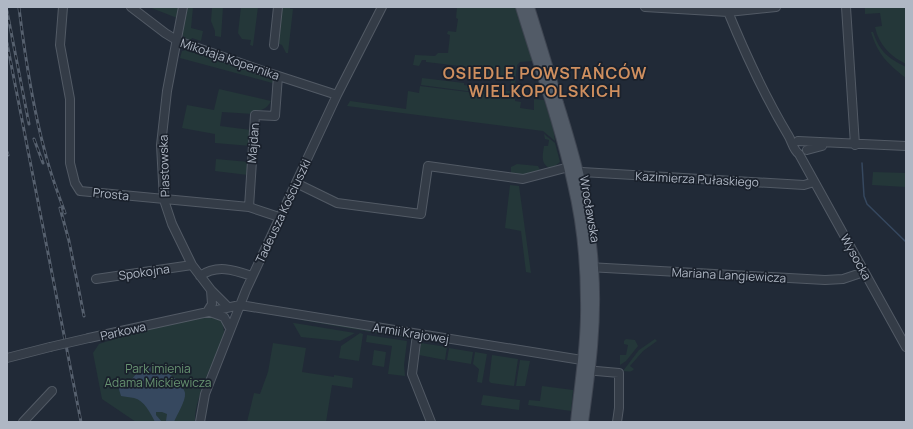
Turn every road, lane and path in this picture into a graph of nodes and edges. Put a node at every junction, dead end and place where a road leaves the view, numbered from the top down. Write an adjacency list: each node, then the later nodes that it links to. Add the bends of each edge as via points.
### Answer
1 (63, 7): 23 (street, Prosta, via 60,45 70,99 70,162 75,183 80,191)
2 (131, 7): 12 (street, Mikołaja Kopernika)
3 (183, 7): 12 (street, Piastowska)
4 (278, 7): 13 (street)
5 (382, 7): 15 (street, Tadeusza Kościuszki)
6 (521, 7): 19 (main road, Wrocławska)
7 (529, 7): 20 (main road, Wrocławska)
8 (644, 7): 11 (street)
9 (776, 7): 11 (street)
10 (846, 7): 16 (street)
11 (727, 9): 18 (street, Wysocka, via 758,79 789,136)
12 (178, 41): 14 (street, Mikołaja Kopernika); 23 (street, Piastowska, via 167,91 161,144)
13 (274, 45)
14 (278, 76): 15 (street, Mikołaja Kopernika); 24 (street, Majdan, via 274,116 255,115)
15 (337, 95): 22 (street, Tadeusza Kościuszki)
16 (855, 145): 17 (street); 18 (street)
17 (906, 146)
18 (802, 148): 21 (street, Wysocka, via 806,167)
19 (569, 167): 20 (street); 22 (street, via 523,179 428,166 421,214 337,203); 27 (main road, Wrocławska)
20 (578, 172): 21 (street, Kazimierza Pułaskiego, via 804,185); 27 (main road, Wrocławska, via 587,213)
21 (814, 182): 28 (street, Wysocka)
22 (296, 183): 25 (street, Tadeusza Kościuszki)
23 (164, 200): 24 (street, Prosta); 26 (street, Piastowska, via 172,224)
24 (249, 207): 25 (street, Prosta)
25 (279, 217): 30 (street, Tadeusza Kościuszki)
26 (192, 265): 29 (street, Piastowska); 31 (street, Spokojna)
27 (589, 267): 28 (street, Mariana Langiewicza, via 825,280 843,279); 40 (main road, Wrocławska)
28 (864, 272): 38 (street, Wysocka)
29 (200, 276): 30 (street, via 209,271 228,268); 32 (street, Piastowska)
30 (252, 276): 33 (street, Tadeusza Kościuszki)
31 (96, 279)
32 (211, 290): 34 (street, Piastowska); 35 (street, via 212,304)
33 (240, 305): 34 (street, Parkowa); 36 (street, Tadeusza Kościuszki); 37 (street, Armii Krajowej)
34 (228, 307): 35 (street, Parkowa)
35 (207, 312): 36 (street, via 224,317); 39 (street, Parkowa, bridge)
36 (230, 328): 43 (street, Tadeusza Kościuszki, via 205,394)
37 (417, 334): 40 (street, Armii Krajowej); 44 (street, via 412,374)
38 (906, 347)
39 (7, 358)
40 (586, 366): 45 (main road, Wrocławska); 46 (main road, Wrocławska); 47 (street, Armii Krajowej, via 619,373)
41 (52, 391): 42 (street)
42 (23, 422)
43 (200, 422)
44 (431, 422)
45 (576, 422)
46 (583, 422)
47 (617, 422)

